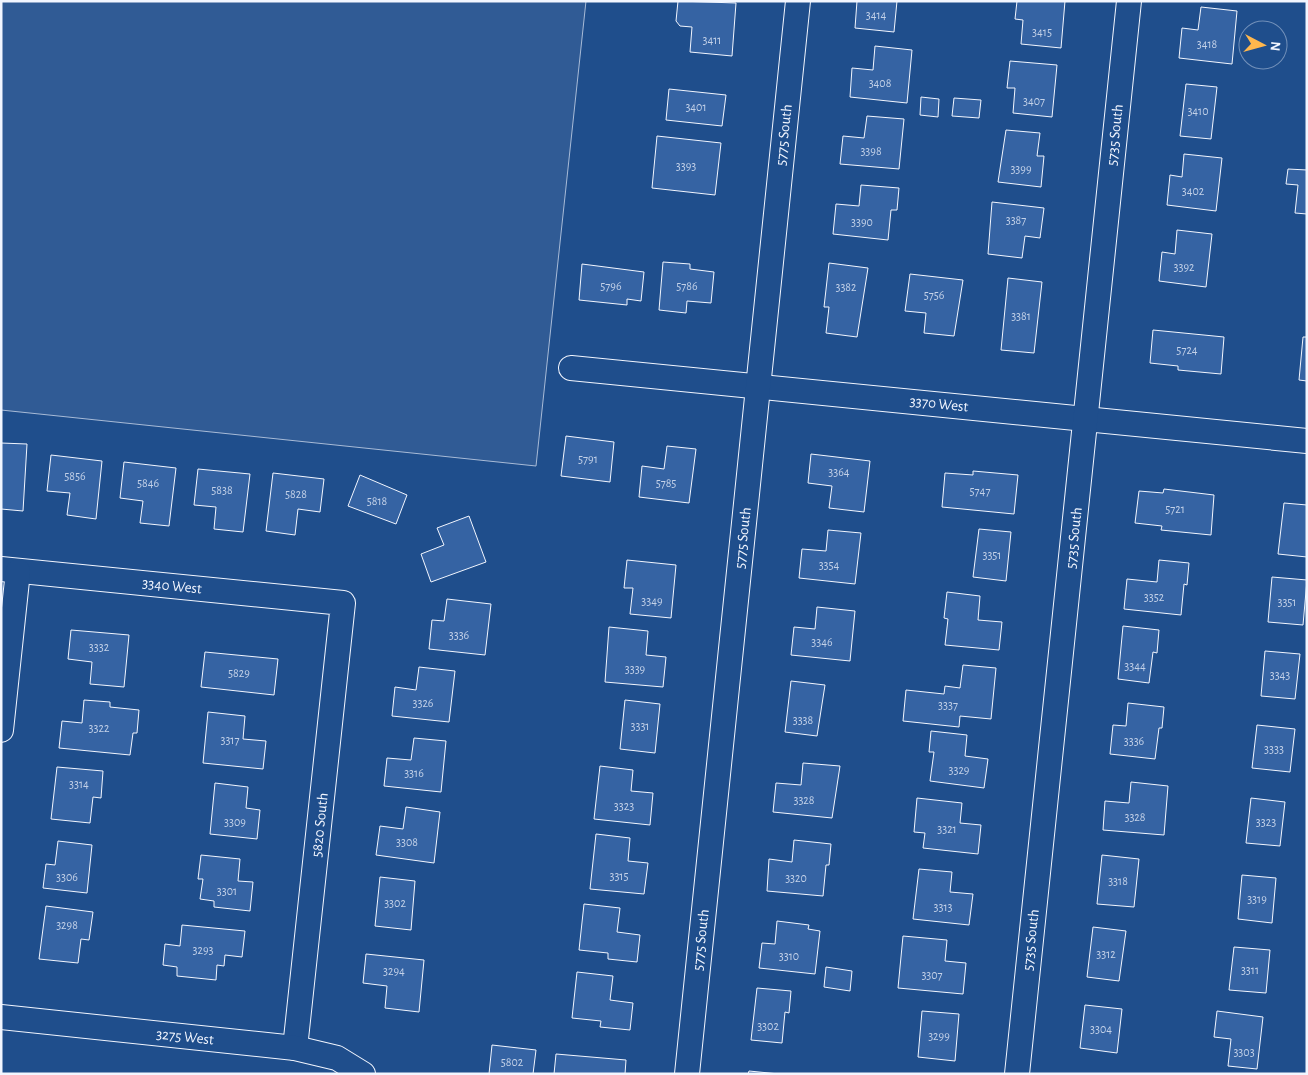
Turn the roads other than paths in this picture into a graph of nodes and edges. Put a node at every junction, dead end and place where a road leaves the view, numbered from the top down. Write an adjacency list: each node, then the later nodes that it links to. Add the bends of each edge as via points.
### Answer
1 (798, 1): 4 (street, 5775 South)
2 (1129, 1): 5 (street, 5735 South)
3 (570, 368): 4 (street, 3370 West)
4 (759, 386): 5 (street, 3370 West); 13 (street, 5775 South)
5 (1086, 419): 6 (street, 3370 West); 14 (street, 5735 South)
6 (1307, 441)
7 (9, 570): 8 (street, 3340 West); 9 (street)
8 (344, 602): 11 (street, 5820 South)
9 (1, 730)
10 (1, 1017): 11 (street, 3275 West)
11 (295, 1048): 12 (street, 3275 West, via 337,1058)
12 (363, 1074)
13 (688, 1074)
14 (1017, 1074)

